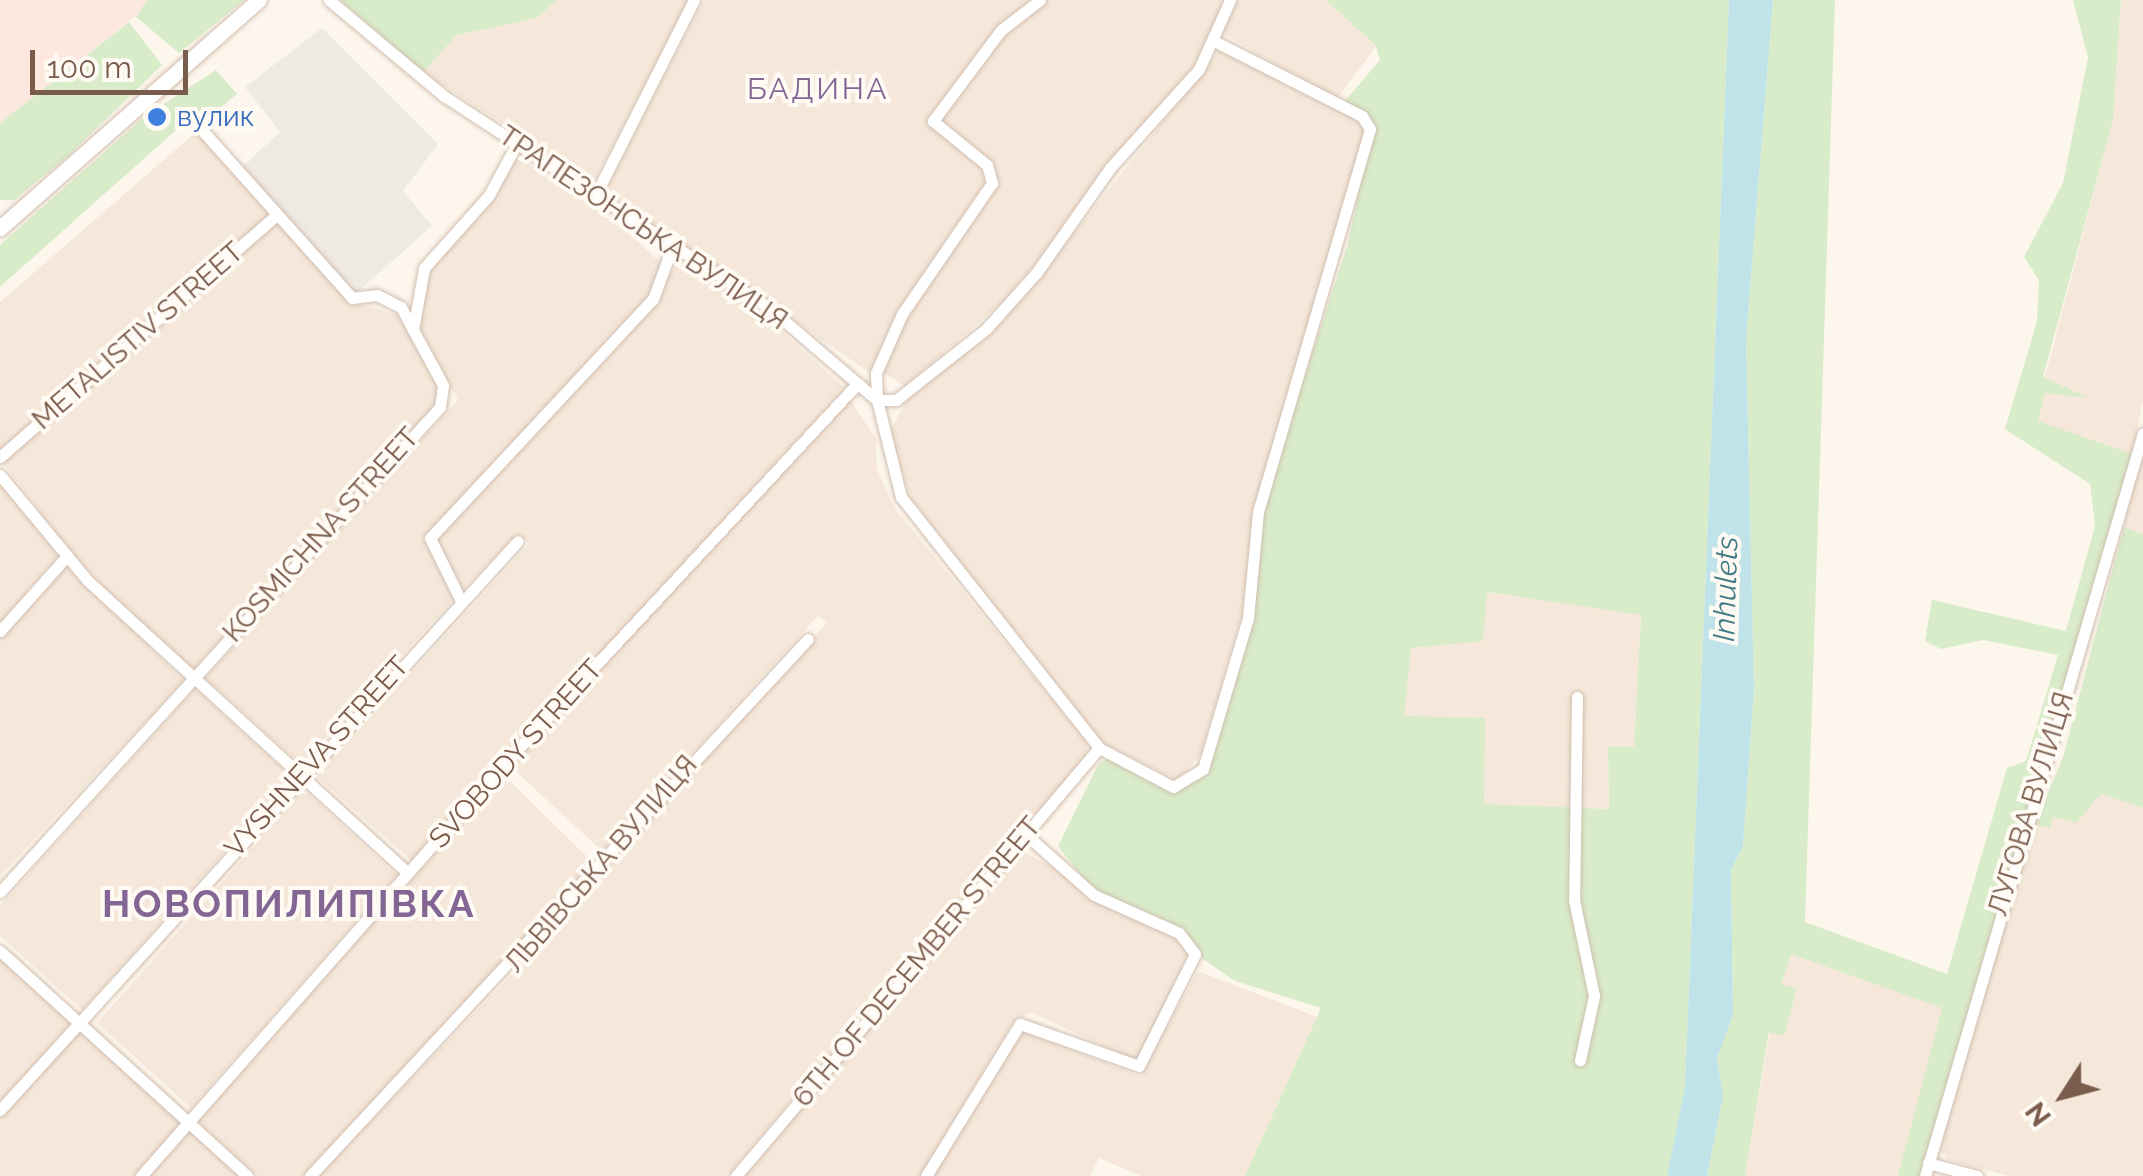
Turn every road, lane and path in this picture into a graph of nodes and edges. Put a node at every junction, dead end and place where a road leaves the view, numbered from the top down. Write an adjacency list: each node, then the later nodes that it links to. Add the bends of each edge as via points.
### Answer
1 (259, 0): 11 (main road)
2 (329, 0): 8 (street, ТРАПЕЗОНСЬКА ВУЛИЦЯ, via 367,39)
3 (694, 0): 9 (street)
4 (1040, 0): 15 (street, via 1001,30 933,121 987,165 992,183 902,314 876,373)
5 (1230, 0): 6 (street)
6 (1216, 42): 15 (street, via 986,329 896,400); 26 (street, via 1362,116 1370,128 1258,512 1248,618 1203,769 1173,786)
7 (193, 120): 10 (street)
8 (517, 144): 9 (street, ТРАПЕЗОНСЬКА ВУЛИЦЯ); 13 (street, via 490,194 424,268)
9 (598, 192): 12 (street, ТРАПЕЗОНСЬКА ВУЛИЦЯ)
10 (276, 215): 13 (street, KOSMICHNA STREET, via 352,298 377,295 401,307); 17 (street, METALISTIV STREET)
11 (0, 228)
12 (674, 242): 14 (street, ТРАПЕЗОНСЬКА ВУЛИЦЯ); 21 (street, via 666,282 628,330 430,538)
13 (413, 330): 24 (street, KOSMICHNA STREET, via 443,385 440,407)
14 (858, 383): 15 (street, ТРАПЕЗОНСЬКА ВУЛИЦЯ); 29 (street, SVOBODY STREET)
15 (877, 400): 26 (street, via 901,497)
16 (2143, 433): 36 (street, ЛУГОВА ВУЛИЦЯ)
17 (0, 457)
18 (0, 474): 20 (street)
19 (518, 541): 21 (street, VYSHNEVA STREET)
20 (67, 556): 22 (street); 24 (street)
21 (460, 601): 27 (street, VYSHNEVA STREET)
22 (0, 631)
23 (808, 639): 39 (street, ЛЬВІВСЬКА ВУЛИЦЯ)
24 (192, 679): 27 (street); 30 (street, KOSMICHNA STREET)
25 (1576, 696): 33 (street, via 1574,900 1594,996)
26 (1099, 748): 28 (street, 6TH OF DECEMBER STREET)
27 (302, 778): 29 (street); 32 (street, VYSHNEVA STREET)
28 (1024, 833): 40 (street, 6TH OF DECEMBER STREET); 41 (street, via 1094,894 1179,933 1196,954 1138,1066 1020,1024)
29 (408, 873): 35 (street, SVOBODY STREET)
30 (0, 892)
31 (0, 951): 32 (street)
32 (80, 1022): 34 (street, VYSHNEVA STREET); 35 (street)
33 (1580, 1060)
34 (0, 1110)
35 (192, 1120): 37 (street, SVOBODY STREET); 38 (street)
36 (1926, 1170): 42 (street)
37 (142, 1176)
38 (248, 1176)
39 (310, 1176)
40 (736, 1176)
41 (926, 1176)
42 (1978, 1176)

